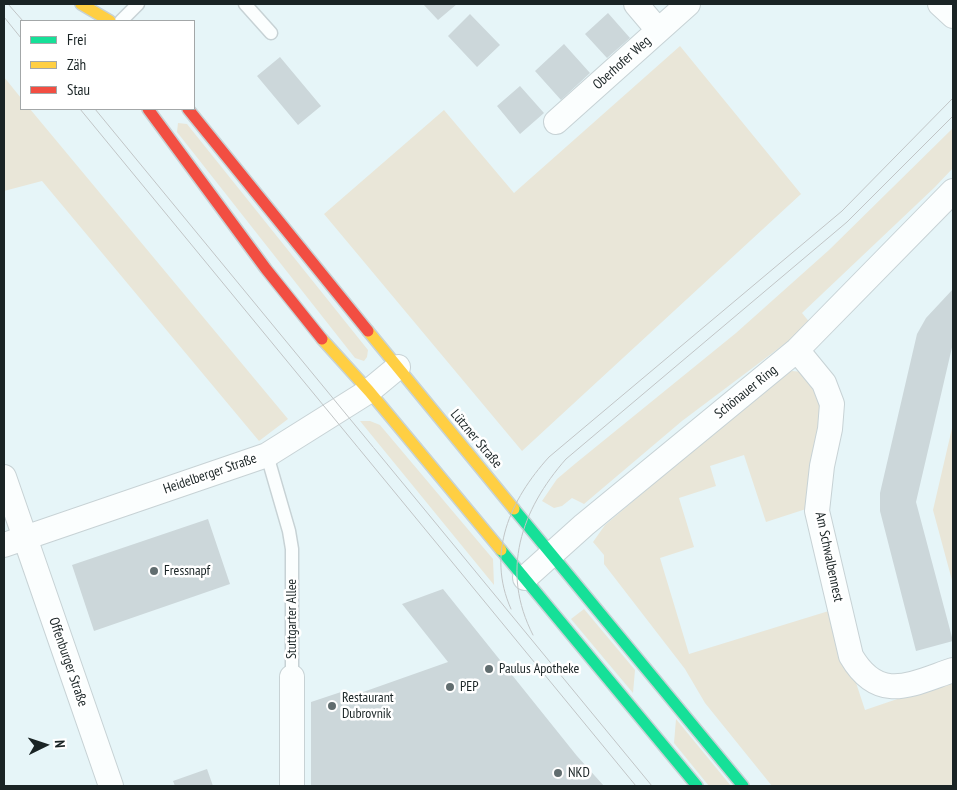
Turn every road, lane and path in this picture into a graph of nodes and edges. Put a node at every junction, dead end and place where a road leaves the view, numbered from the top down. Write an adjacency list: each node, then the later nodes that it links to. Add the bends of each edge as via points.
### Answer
1 (81, 4): 8 (main road); 9 (main road)
2 (138, 4): 10 (lane)
3 (246, 4): 12 (lane)
4 (636, 4): 11 (street)
5 (688, 4): 11 (street, Oberhofer Weg)
6 (940, 4): 7 (street)
7 (953, 16)
8 (86, 20)
9 (108, 20)
10 (122, 20)
11 (658, 30): 15 (street, Oberhofer Weg)
12 (271, 33)
13 (149, 110): 19 (main road, via 332,352)
14 (189, 110): 18 (main road, Lützner Straße)
15 (556, 122)
16 (953, 191): 17 (street, Schönauer Ring)
17 (797, 350): 24 (street, Schönauer Ring); 26 (street, Am Schwalbennest, via 824,383 832,404 817,511 851,656 860,670 875,682 890,688)
18 (398, 367): 19 (street, Heidelberger Straße); 24 (main road, Lützner Straße)
19 (369, 391): 20 (street, Heidelberger Straße); 25 (main road)
20 (267, 455): 22 (street, Heidelberger Straße); 27 (lane, Stuttgarter Allee, via 292,549)
21 (4, 477): 22 (street, Offenburger Straße)
22 (26, 538): 23 (street, Heidelberger Straße); 28 (street, Offenburger Straße)
23 (4, 546)
24 (552, 554): 25 (street, Schönauer Ring); 31 (main road, Lützner Straße)
25 (525, 578): 30 (main road)
26 (953, 670)
27 (292, 677): 29 (street, Stuttgarter Allee)
28 (111, 786)
29 (292, 786)
30 (697, 786)
31 (744, 786)

